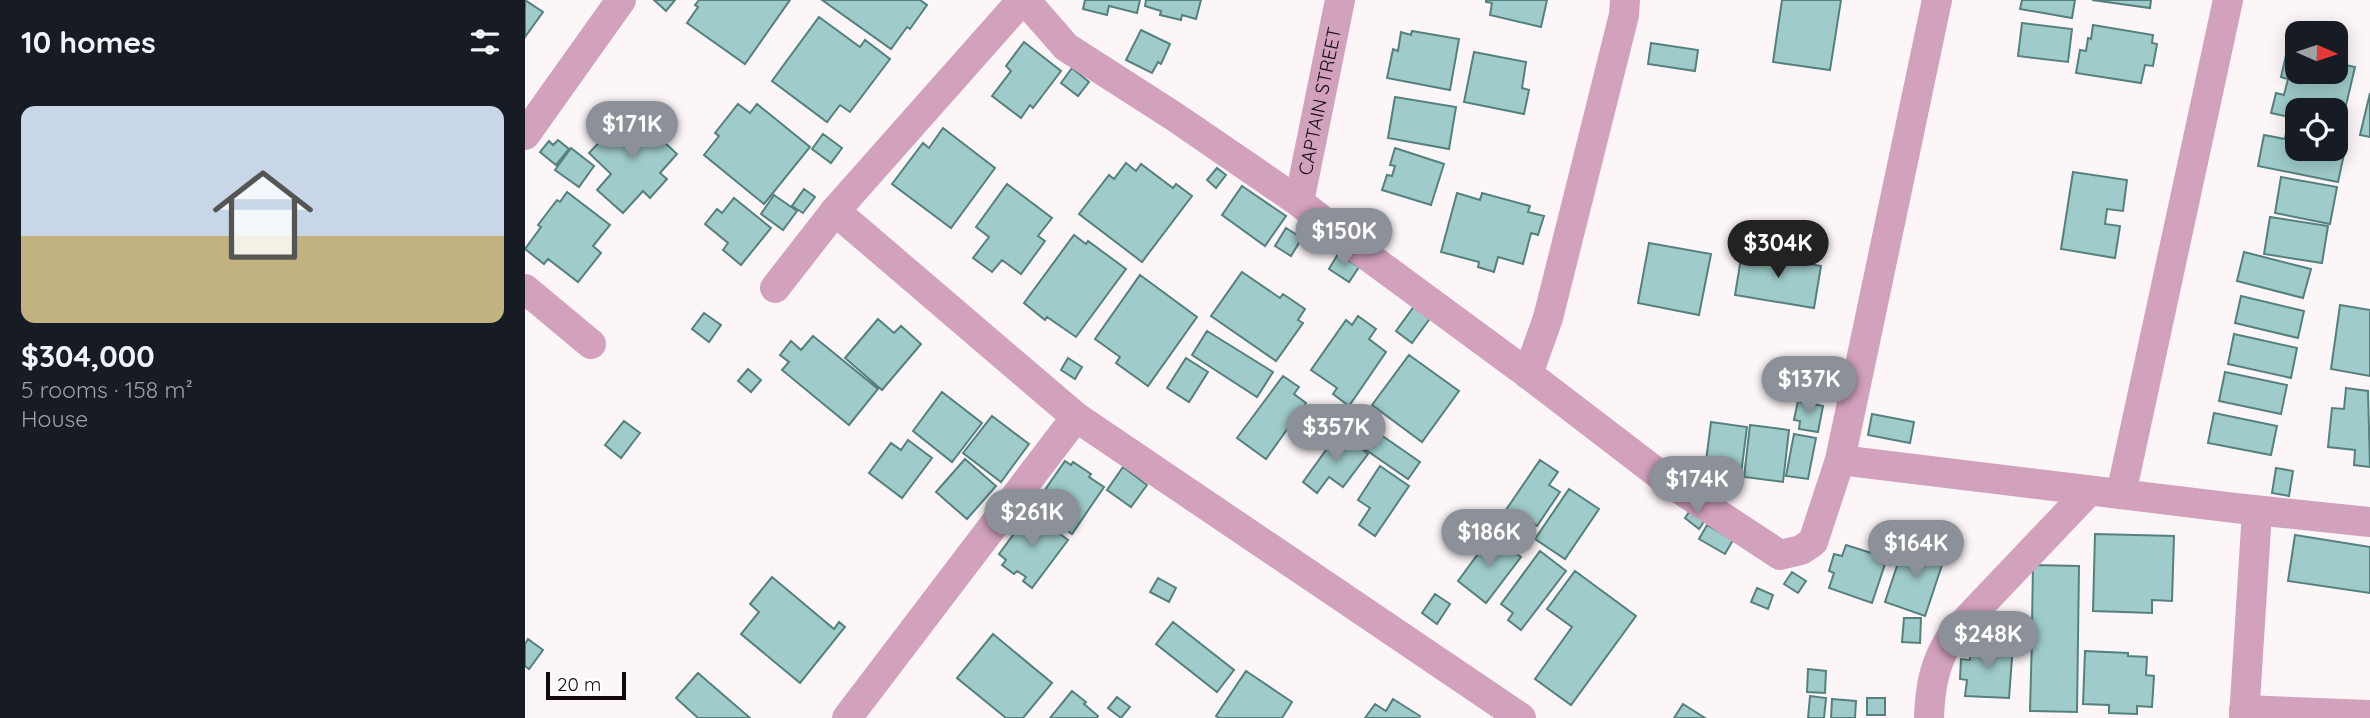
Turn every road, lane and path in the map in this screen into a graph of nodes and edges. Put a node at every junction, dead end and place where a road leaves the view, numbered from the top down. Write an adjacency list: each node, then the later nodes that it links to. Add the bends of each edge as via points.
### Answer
1 (621, 0): 7 (street)
2 (1023, 0): 8 (street, via 1066,47); 9 (street)
3 (1341, 0): 8 (street, CAPTAIN STREET)
4 (1625, 0): 13 (street, via 1548,318)
5 (1937, 0): 15 (street)
6 (2228, 0): 17 (street)
7 (525, 135)
8 (1299, 202): 13 (street)
9 (835, 211): 10 (street); 14 (street)
10 (775, 288)
11 (525, 289): 12 (street)
12 (591, 344)
13 (1528, 374): 15 (street, via 1669,482 1780,555 1801,550 1813,541)
14 (1076, 417): 22 (street); 23 (street)
15 (1840, 460): 16 (street)
16 (2089, 491): 17 (street); 24 (street, via 1949,640 1930,689)
17 (2121, 494): 18 (street)
18 (2257, 510): 19 (street); 20 (street)
19 (2370, 522)
20 (2244, 714): 21 (street)
21 (2370, 715)
22 (847, 718)
23 (1521, 718)
24 (1929, 718)

